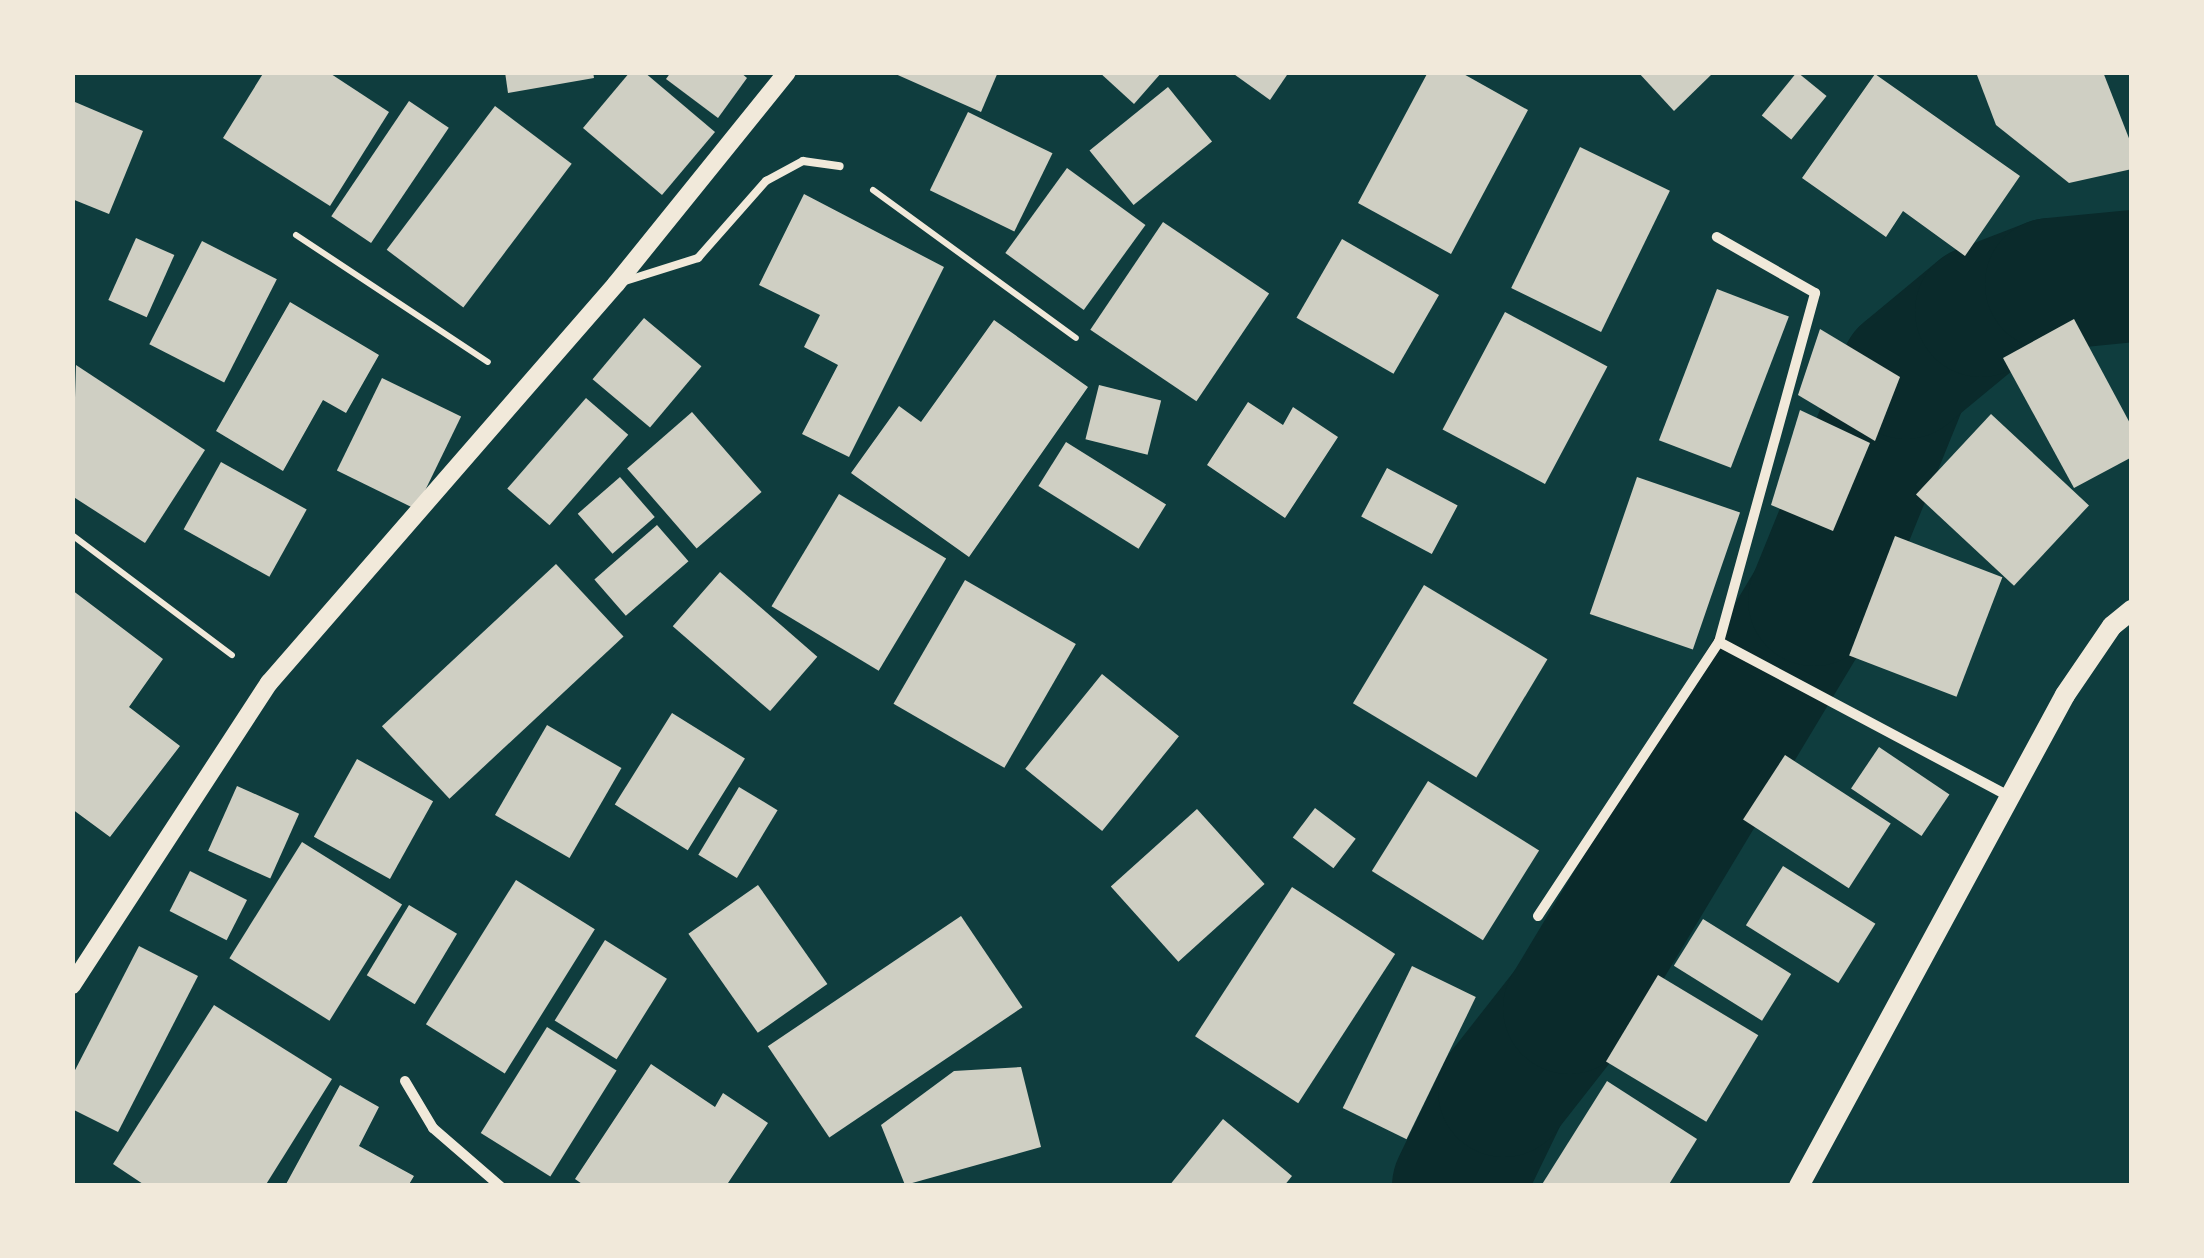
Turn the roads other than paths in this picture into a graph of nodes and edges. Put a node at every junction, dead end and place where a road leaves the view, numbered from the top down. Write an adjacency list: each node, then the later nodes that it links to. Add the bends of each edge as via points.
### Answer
1 (787, 72): 4 (street)
2 (840, 166): 4 (lane, via 802,161 766,180 698,258)
3 (1717, 236): 6 (street, via 1815,293)
4 (616, 284): 9 (street, via 269,682)
5 (2132, 610): 7 (main road, via 2112,626 2064,695)
6 (1719, 642): 7 (street); 8 (street)
7 (2009, 796): 12 (main road)
8 (1538, 916)
9 (72, 985)
10 (405, 1081): 11 (street, via 433,1128)
11 (500, 1186)
12 (1799, 1186)

